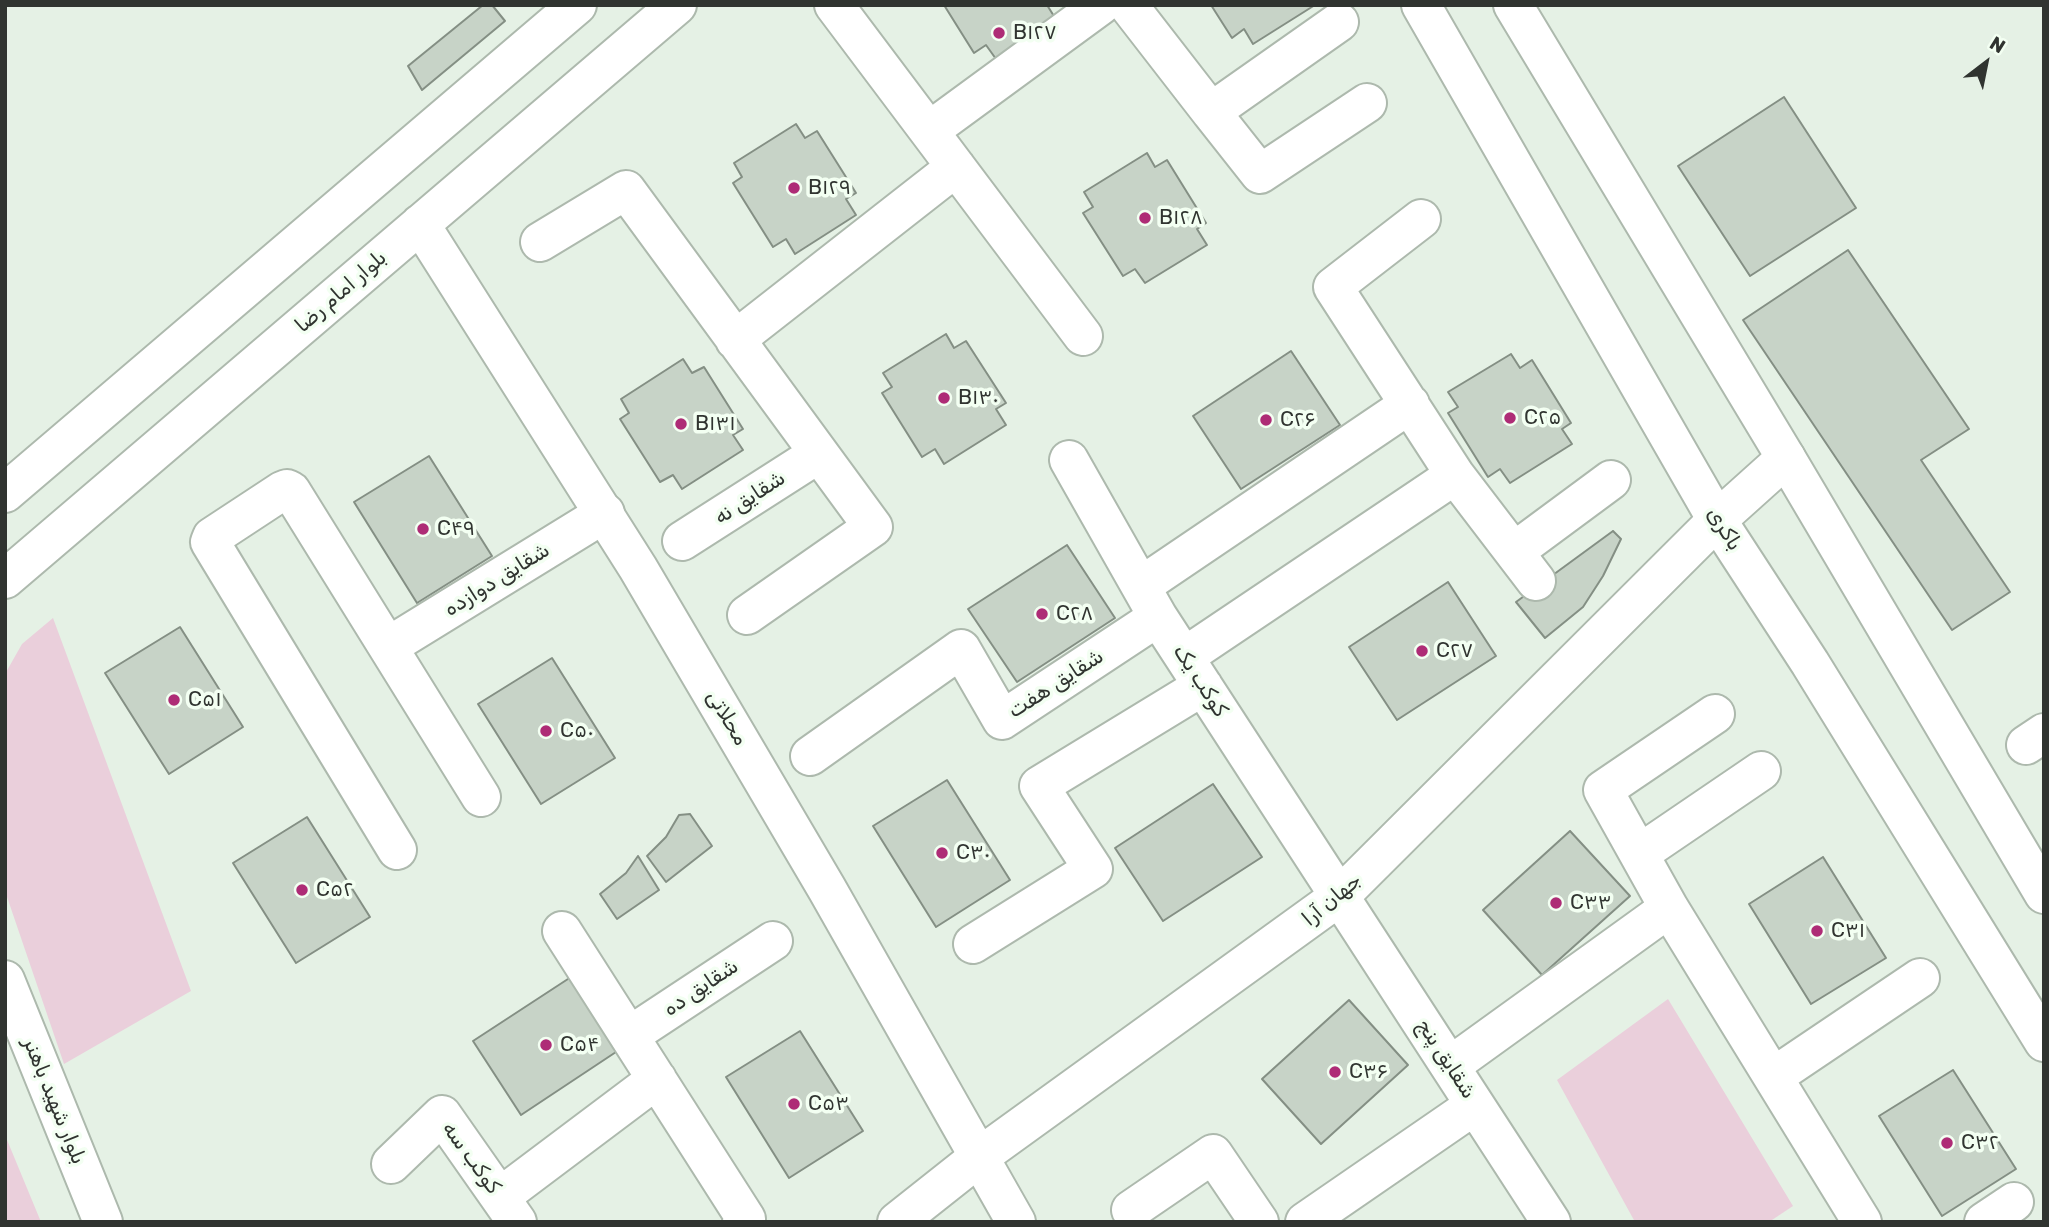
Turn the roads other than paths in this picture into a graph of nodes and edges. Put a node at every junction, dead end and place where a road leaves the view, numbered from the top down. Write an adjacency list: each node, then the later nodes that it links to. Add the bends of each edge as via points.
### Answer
1 (577, 5): 24 (street)
2 (677, 5): 14 (street, بلوار امام رضا)
3 (834, 5): 11 (street)
4 (1101, 5): 11 (street)
5 (1128, 5): 10 (street)
6 (1421, 5): 26 (street, باکری)
7 (1513, 5): 20 (street)
8 (1339, 22): 10 (street)
9 (1367, 103): 10 (street, via 1260,174)
10 (1211, 112)
11 (929, 131): 12 (street)
12 (956, 167): 16 (street); 17 (street)
13 (1421, 219): 18 (street, via 1333,287)
14 (420, 224): 25 (street, محلاتی); 28 (street, بلوار امام رضا)
15 (540, 242): 17 (street, via 626,190)
16 (1083, 336)
17 (735, 340): 19 (street)
18 (1410, 404): 22 (street); 29 (street)
19 (818, 454): 27 (street, شقایق نه); 30 (street, via 873,527)
20 (1786, 458): 26 (street, جهان آرا); 39 (street)
21 (1069, 460): 29 (street, کوکب یک)
22 (1455, 475): 23 (street, via 1526,566); 32 (street)
23 (1611, 480)
24 (5, 493)
25 (605, 513): 31 (street, شقایق دوازده); 53 (street, محلاتی)
26 (1717, 520): 40 (street, جهان آرا); 48 (street, باکری)
27 (682, 541)
28 (5, 579)
29 (1149, 601): 32 (street, کوکب یک); 34 (street, شقایق هفت, via 1002,720 961,649)
30 (747, 615)
31 (389, 646): 36 (street); 37 (street, via 286,489 209,542)
32 (1194, 672): 40 (street, کوکب یک); 44 (street, via 1040,786 1093,869)
33 (1715, 714): 38 (street, via 1603,790)
34 (810, 756)
35 (1761, 771): 38 (street)
36 (481, 797)
37 (397, 850)
38 (1639, 854): 41 (street)
39 (2044, 894)
40 (1340, 896): 49 (street, شقایق پنج); 53 (street, جهان آرا)
41 (1669, 908): 49 (street); 50 (street)
42 (562, 931): 47 (street)
43 (773, 940): 47 (street, شقایق ده)
44 (973, 944)
45 (1920, 978): 50 (street)
46 (5, 979): 57 (street, بلوار شهید باهنر)
47 (629, 1036): 51 (street)
48 (2044, 1042)
49 (1450, 1066): 52 (street, شقایق پنج)
50 (1773, 1077): 64 (street)
51 (657, 1079): 55 (street); 58 (street, via 746,1219)
52 (1475, 1105): 62 (street); 63 (street, شقایق پنج)
53 (979, 1157): 59 (street, جهان آرا); 60 (street, محلاتی)
54 (391, 1164): 55 (street, کوکب سه, via 442,1115)
55 (508, 1209)
56 (1131, 1210): 61 (street, via 1213,1154)
57 (103, 1222)
58 (742, 1222)
59 (897, 1222)
60 (1016, 1222)
61 (1259, 1222)
62 (1305, 1222)
63 (1551, 1222)
64 (1863, 1222)

